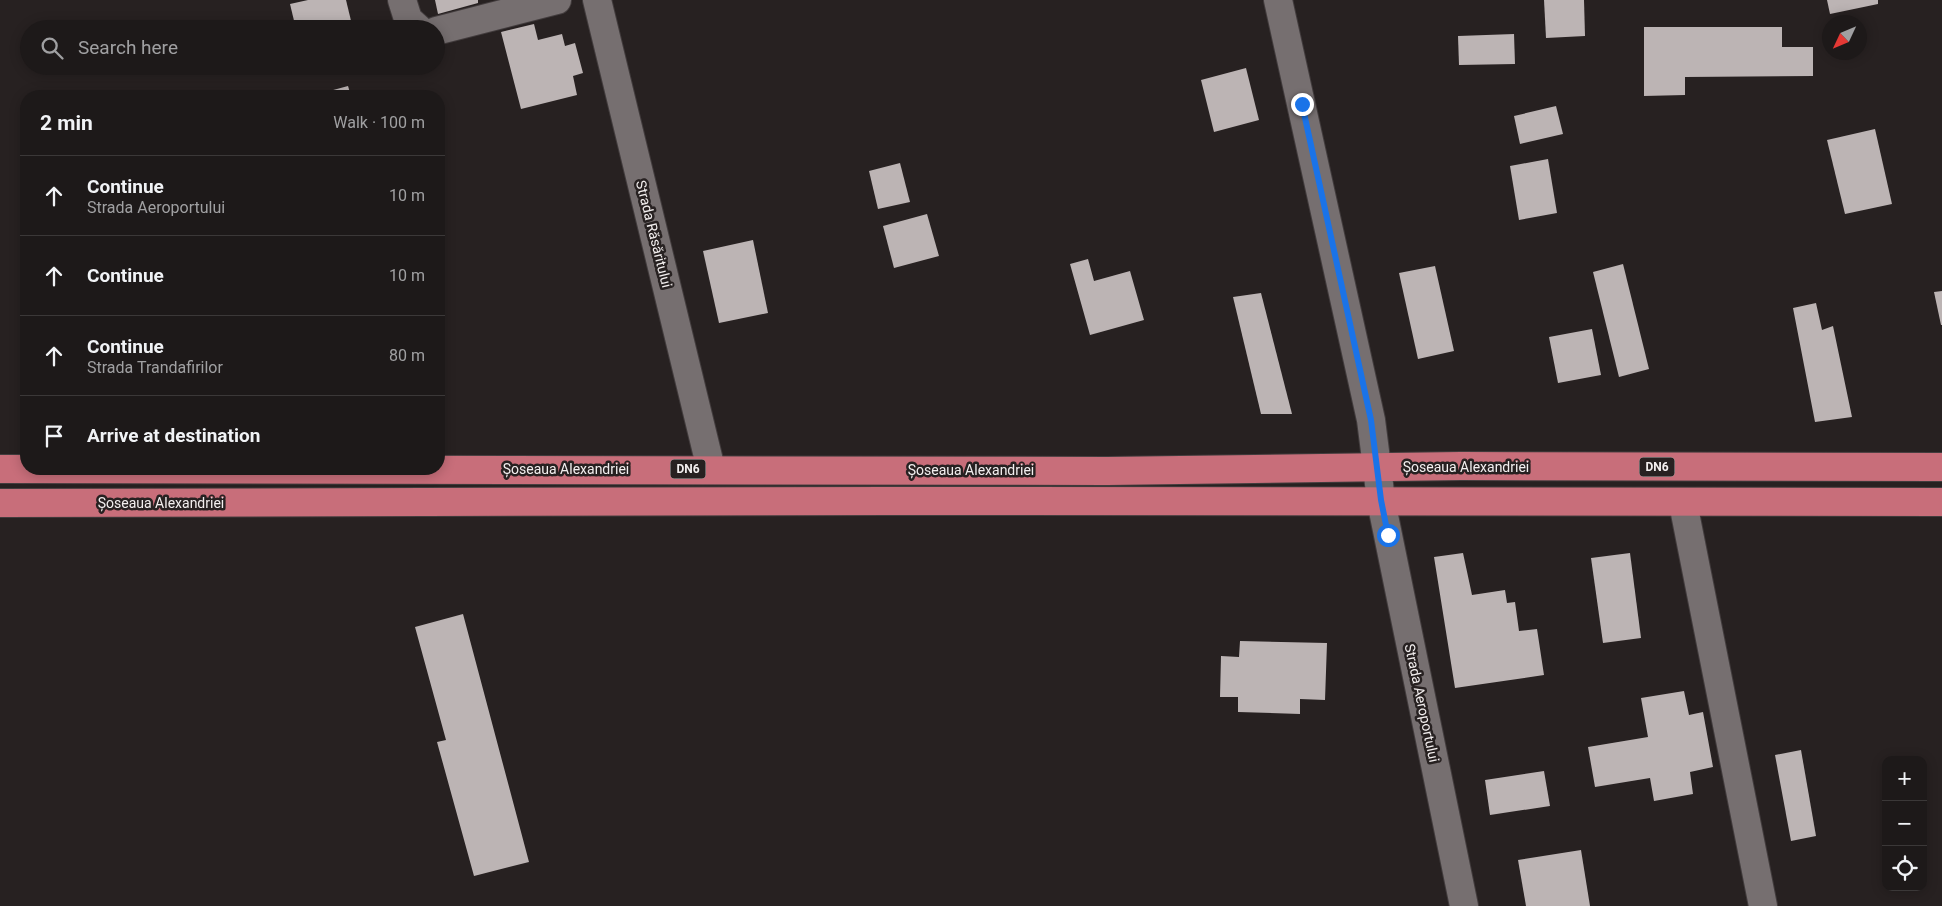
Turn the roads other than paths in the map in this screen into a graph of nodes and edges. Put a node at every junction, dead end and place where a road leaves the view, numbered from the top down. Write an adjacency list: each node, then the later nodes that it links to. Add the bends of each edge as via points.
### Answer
1 (402, 0): 5 (street)
2 (557, 0): 6 (street)
3 (597, 0): 12 (street, Strada Răsăritului)
4 (1278, 0): 7 (street, Strada Aeroportului, via 1369,411)
5 (408, 20)
6 (445, 29)
7 (1377, 467): 8 (highway, Șoseaua Alexandriei / DN6); 12 (highway, Șoseaua Alexandriei / DN6, via 1107,471); 13 (street, Strada Aeroportului)
8 (1942, 467)
9 (0, 469): 10 (highway, Șoseaua Alexandriei / DN6)
10 (20, 469)
11 (445, 469): 12 (highway, Șoseaua Alexandriei / DN6)
12 (711, 469)
13 (1381, 500): 15 (highway, Șoseaua Alexandriei); 16 (highway, Șoseaua Alexandriei); 17 (street, Strada Aeroportului)
14 (1942, 502): 16 (highway, Șoseaua Alexandriei)
15 (0, 503)
16 (1683, 503): 18 (street)
17 (1464, 906)
18 (1763, 906)

